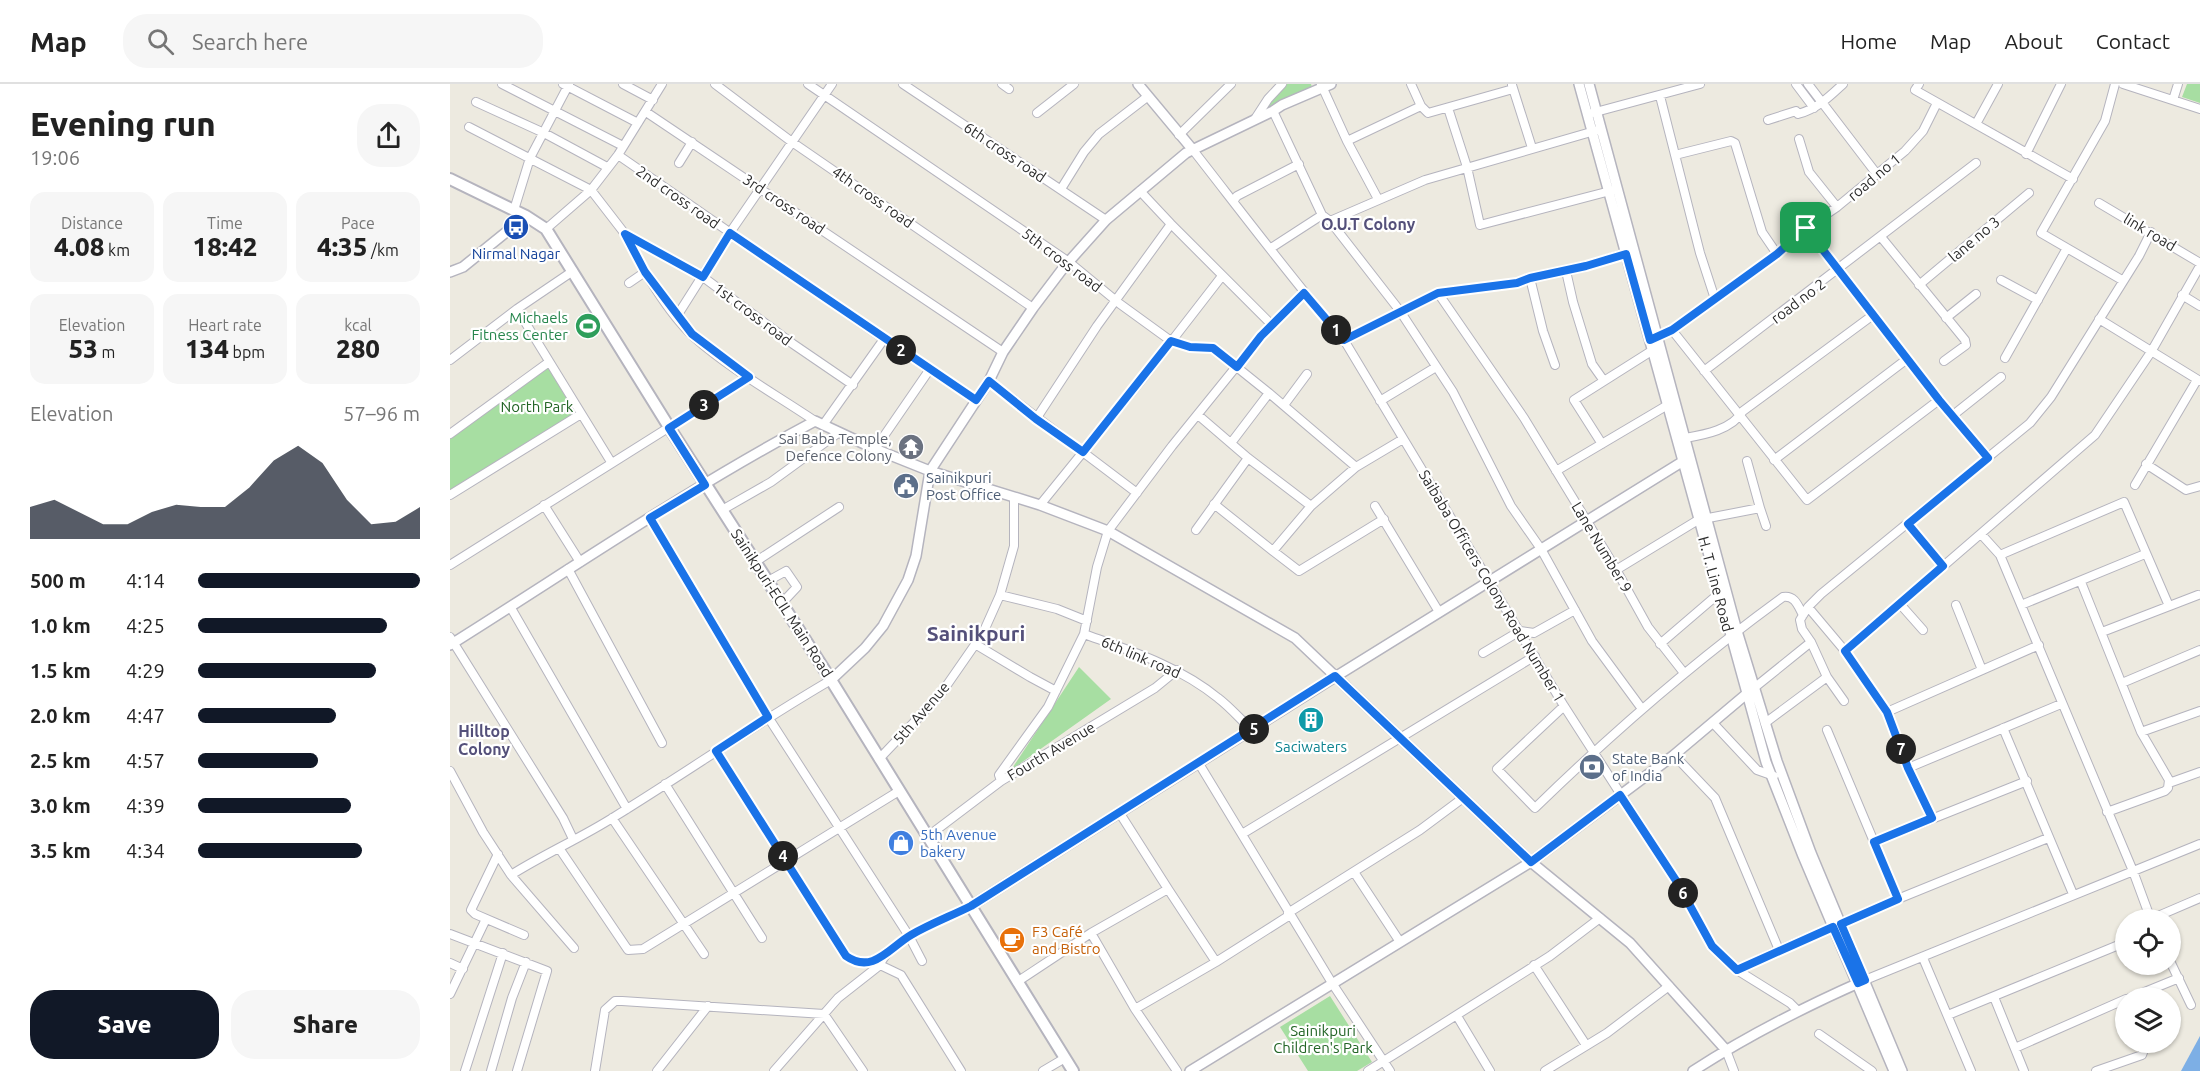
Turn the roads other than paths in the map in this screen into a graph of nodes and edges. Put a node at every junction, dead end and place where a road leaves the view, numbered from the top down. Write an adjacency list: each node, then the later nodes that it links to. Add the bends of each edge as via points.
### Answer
1 (502, 84): 41 (street)
2 (623, 84): 32 (street)
3 (662, 84): 32 (street)
4 (715, 84): 57 (street, 4th cross road)
5 (808, 84): 29 (street, 5th cross road)
6 (831, 84): 29 (street)
7 (903, 84): 75 (street, 6th cross road)
8 (1074, 84): 44 (street)
9 (1231, 84): 53 (street)
10 (1282, 84): 46 (street)
11 (1411, 84): 37 (street)
12 (1579, 84): 45 (street, H. T. Line Road)
13 (1589, 84): 45 (street, H. T. Line Road)
14 (1700, 84): 28 (street)
15 (1796, 84): 39 (street)
16 (1808, 84): 35 (street)
17 (1843, 84): 35 (street)
18 (1919, 84): 36 (street, via 1915,90)
19 (1998, 84): 49 (street)
20 (2061, 84): 61 (street)
21 (2115, 84): 72 (street, via 2105,121)
22 (2123, 84): 33 (street)
23 (2178, 84): 33 (street)
24 (567, 85): 41 (street); 48 (street)
25 (1141, 85): 31 (street)
26 (1325, 85): 42 (street); 55 (street)
27 (1512, 86): 38 (street); 59 (street)
28 (1681, 87): 30 (street)
29 (824, 95): 57 (street); 99 (street, 5th cross road)
30 (1660, 96): 45 (street); 63 (street)
31 (1148, 97): 53 (street); 75 (street, via 1099,134)
32 (653, 100): 43 (street)
33 (2173, 100): 40 (street)
34 (476, 102): 52 (street)
35 (1823, 102): 39 (street); 70 (street)
36 (1937, 103): 49 (street); 70 (street, road no 1, via 1918,137)
37 (1421, 106): 38 (street, via 1428,113); 55 (street)
38 (1448, 108): 69 (street)
39 (1814, 108): 47 (street)
40 (2200, 109)
41 (556, 111): 52 (street); 58 (street)
42 (1273, 111): 46 (street); 67 (street)
43 (646, 112): 48 (street); 56 (street, 3rd cross road)
44 (1037, 113)
45 (1592, 113): 51 (street, H. T. Line Road)
46 (1255, 119): 60 (street)
47 (1768, 120)
48 (638, 123): 58 (street)
49 (1976, 124): 61 (street)
50 (469, 127): 64 (street)
51 (1597, 131): 59 (street); 77 (street, H. T. Line Road)
52 (544, 133): 64 (street); 68 (street)
53 (1179, 135): 60 (street)
54 (1799, 139): 82 (street, via 1809,172)
55 (1347, 141): 79 (street)
56 (692, 142): 65 (street); 73 (street, 3rd cross road)
57 (792, 142): 73 (street); 121 (street, 4th cross road)
58 (622, 146): 62 (street)
59 (1533, 148): 69 (street)
60 (1193, 150): 76 (street); 80 (street, Saibaba Officers Colony Road Number 1)
61 (2026, 154): 72 (street)
62 (618, 155): 68 (street); 92 (street, 2nd cross road)
63 (1675, 155): 98 (street, via 1735,143 1762,232); 117 (street)
64 (530, 158): 74 (street); 83 (street)
65 (679, 163)
66 (1976, 163): 94 (street, road no 2)
67 (1299, 164): 80 (street); 84 (street)
68 (608, 167): 74 (street)
69 (1467, 168): 77 (street, via 1480,225); 79 (street)
70 (1876, 173): 82 (street, road no 1)
71 (450, 179): 83 (main road, Sainikpuri-ECIL Main Road)
72 (2073, 179): 96 (street, via 2041,233)
73 (761, 188): 92 (street); 135 (street, 3rd cross road)
74 (591, 189): 90 (street); 93 (street, 1st cross road)
75 (1061, 189): 86 (street, 6th cross road)
76 (1140, 190): 86 (street); 88 (street)
77 (1614, 190): 97 (street, H. T. Line Road)
78 (2029, 193): 112 (street, lane no 3)
79 (1378, 199): 87 (street)
80 (1233, 200): 95 (street, Saibaba Officers Colony Road Number 1)
81 (2099, 202): 91 (street, link road)
82 (1838, 207): 89 (street, road no 1)
83 (514, 210): 85 (main road, Sainikpuri-ECIL Main Road)
84 (1322, 215): 87 (street); 95 (street)
85 (526, 216): 90 (main road, Sainikpuri-ECIL Main Road); 101 (street, via 463,267)
86 (1106, 220): 99 (street)
87 (1330, 221): 123 (street)
88 (1171, 224): 106 (street); 119 (street)
89 (1806, 228): 98 (street, road no 1); 102 (street)
90 (546, 229): 103 (main road, Sainikpuri-ECIL Main Road)
91 (2151, 232): 100 (street, link road); 110 (street)
92 (730, 233): 107 (street); 131 (street, 2nd cross road)
93 (625, 234): 105 (street); 107 (street, 1st cross road)
94 (1881, 237): 102 (street, road no 2); 112 (street)
95 (1271, 248): 113 (street, Saibaba Officers Colony Road Number 1)
96 (2067, 248): 110 (street); 118 (street)
97 (1630, 252): 104 (street); 130 (street, H. T. Line Road)
98 (1777, 254): 117 (street, road no 1)
99 (1069, 262): 119 (street, 5th cross road); 121 (street)
100 (2200, 264): 116 (street)
101 (451, 268)
102 (1838, 270): 124 (street); 146 (street, road no 2)
103 (573, 271): 122 (street); 167 (main road, Sainikpuri-ECIL Main Road)
104 (1566, 271): 108 (street); 152 (street, via 1592,364)
105 (645, 272): 111 (street); 125 (street)
106 (1222, 276): 128 (street); 133 (street)
107 (703, 277): 125 (street); 153 (street, 1st cross road)
108 (1530, 278): 114 (street); 142 (street)
109 (2001, 280): 118 (street)
110 (2122, 280): 127 (street)
111 (629, 283)
112 (1919, 285): 126 (street)
113 (1304, 293): 128 (street); 132 (street, Saibaba Officers Colony Road Number 1)
114 (1438, 293): 123 (street); 185 (street, Lane Number 9)
115 (1976, 294): 126 (street)
116 (2182, 295): 120 (street); 136 (street)
117 (1716, 298): 129 (street, road no 1)
118 (2038, 300): 138 (street)
119 (1116, 301): 133 (street, 5th cross road); 165 (street)
120 (2200, 306)
121 (1033, 308): 135 (street)
122 (517, 309): 137 (street); 141 (street)
123 (1400, 311): 132 (street); 144 (street)
124 (1873, 315): 139 (street); 163 (street)
125 (677, 316): 148 (street, via 703,345)
126 (1946, 318): 140 (street, via 1966,343)
127 (2099, 318): 136 (street); 176 (street, via 2051,397 2030,423)
128 (1272, 325): 143 (street)
129 (1672, 330): 130 (street, road no 1); 146 (street)
130 (1654, 338): 134 (street, H. T. Line Road); 155 (street, H. T. Line Road)
131 (884, 339): 145 (street, 2nd cross road); 153 (street)
132 (1344, 340): 158 (street, Saibaba Officers Colony Road Number 1)
133 (1171, 341): 143 (street, 5th cross road, via 1213,348); 175 (street)
134 (1653, 351): 152 (street); 160 (street, H. T. Line Road)
135 (1004, 352): 151 (street)
136 (2151, 352): 150 (street); 208 (street, via 2095,435)
137 (451, 357)
138 (2005, 358)
139 (1907, 359): 157 (street); 179 (street)
140 (1944, 361)
141 (549, 362): 161 (street); 169 (street)
142 (1555, 365)
143 (1237, 367): 154 (street, 5th cross road); 162 (street)
144 (1436, 367): 158 (street); 209 (street, via 1453,392 1511,506)
145 (930, 369): 156 (street, 2nd cross road); 174 (street)
146 (1704, 371): 163 (street)
147 (1307, 375): 159 (street)
148 (749, 377): 166 (street); 167 (street)
149 (2001, 377): 164 (street)
150 (2198, 380): 182 (street)
151 (989, 381): 156 (street); 165 (street)
152 (1604, 381): 173 (street, via 1574,400)
153 (854, 385): 166 (street)
154 (1269, 393): 159 (street, 5th cross road); 172 (street)
155 (1676, 399): 160 (street); 171 (street, H. T. Line Road)
156 (976, 400): 184 (street)
157 (1939, 400): 164 (street); 179 (street, via 1807,500)
158 (1380, 401): 170 (street, Saibaba Officers Colony Road Number 1)
159 (1284, 405): 183 (street, 5th cross road)
160 (1667, 405): 171 (street, H. T. Line Road); 173 (street)
161 (581, 414): 181 (street); 190 (street)
162 (1198, 415): 172 (street); 189 (street)
163 (1740, 416): 171 (street, via 1722,429); 179 (street)
164 (1952, 416): 176 (street)
165 (1036, 419): 175 (street)
166 (819, 423): 168 (street); 186 (street, via 756,452)
167 (669, 428): 181 (street); 186 (main road, Sainikpuri-ECIL Main Road)
168 (838, 433): 174 (street); 199 (street, via 771,482)
169 (450, 434)
170 (1403, 439): 183 (street); 219 (street, Saibaba Officers Colony Road Number 1)
171 (1681, 439): 178 (street, H. T. Line Road)
172 (1230, 443): 177 (street)
173 (1602, 444): 185 (street)
174 (874, 449): 184 (street)
175 (1083, 452): 189 (street); 194 (street)
176 (1988, 458): 204 (street)
177 (1248, 459): 192 (street); 195 (street)
178 (1686, 460): 202 (street, H. T. Line Road); 203 (street)
179 (1774, 460)
180 (1747, 461): 198 (street)
181 (610, 462): 193 (street)
182 (2146, 464): 187 (street); 188 (street, via 2186,490)
183 (1356, 466): 195 (street)
184 (930, 471): 191 (street); 254 (street, via 908,580 883,626)
185 (1556, 471): 203 (street, Lane Number 9)
186 (705, 485): 199 (main road, Sainikpuri-ECIL Main Road); 200 (street)
187 (2135, 485)
188 (2200, 486)
189 (1137, 493): 207 (street)
190 (450, 495)
191 (1014, 497): 194 (street); 223 (street, 5th Avenue, via 1014,546)
192 (1214, 504): 206 (street); 210 (street)
193 (544, 505): 213 (street); 215 (street)
194 (1040, 505): 207 (street)
195 (1311, 506): 210 (street)
196 (1375, 506): 201 (street)
197 (839, 507): 214 (street)
198 (1760, 508): 202 (street); 205 (street)
199 (722, 510): 214 (main road, Sainikpuri-ECIL Main Road)
200 (650, 518): 213 (street); 264 (street)
201 (1384, 519): 210 (street, via 1299,571); 233 (street)
202 (1702, 519): 218 (street); 222 (street, H. T. Line Road)
203 (1587, 521): 209 (street); 218 (street, Lane Number 9)
204 (1908, 524): 216 (street); 232 (street, via 1837,580)
205 (1766, 526)
206 (1196, 530)
207 (1108, 531): 234 (street); 252 (street, via 1295,638)
208 (1981, 534): 212 (street); 216 (street)
209 (1540, 549): 219 (street); 231 (street)
210 (1274, 551)
211 (2145, 554): 212 (street, via 2124,502); 221 (street); 229 (street)
212 (2000, 555): 228 (street)
213 (580, 562): 217 (street)
214 (755, 562): 220 (main road, Sainikpuri-ECIL Main Road)
215 (450, 565)
216 (1943, 566): 226 (street)
217 (568, 569): 230 (street); 272 (street)
218 (1616, 570): 243 (street, Lane Number 9)
219 (1490, 580): 233 (street); 236 (street, Saibaba Officers Colony Road Number 1)
220 (768, 581): 225 (main road, Sainikpuri-ECIL Main Road); 225 (street, via 786,571 797,587)
221 (2081, 582): 228 (street); 238 (street)
222 (1722, 591): 237 (street, H. T. Line Road); 243 (street)
223 (1000, 595): 234 (street); 242 (street, 5th Avenue)
224 (2198, 595): 229 (street)
225 (782, 603): 254 (main road, Sainikpuri-ECIL Main Road)
226 (1900, 604): 235 (street); 246 (street)
227 (1956, 605): 250 (street)
228 (2021, 605): 244 (street)
229 (2169, 606): 238 (street)
230 (511, 608): 240 (street); 289 (street)
231 (1575, 610): 236 (street, via 1534,633); 261 (street)
232 (1805, 611): 237 (street, via 1793,598 1783,597); 241 (street, via 1800,620); 246 (street)
233 (1439, 612): 252 (street)
234 (1087, 621): 239 (street)
235 (1923, 630)
236 (1520, 632): 247 (street); 248 (street, Saibaba Officers Colony Road Number 1)
237 (1734, 633): 251 (street); 257 (street, H. T. Line Road)
238 (2102, 633): 255 (street)
239 (1084, 634): 249 (street, 6th link road); 256 (street)
240 (451, 642): 298 (street)
241 (1811, 642): 253 (street); 257 (street)
242 (975, 644): 256 (street); 276 (street, 5th Avenue, via 940,695)
243 (1660, 644): 251 (street, Lane Number 9)
244 (2039, 645): 250 (street); 259 (street)
245 (2200, 650): 255 (street)
246 (1845, 651): 263 (street)
247 (1483, 652)
248 (1534, 656): 260 (street, Saibaba Officers Colony Road Number 1); 271 (street)
249 (1177, 670): 268 (street, 6th link road, via 1219,698); 283 (street, Fourth Avenue, via 1155,688)
250 (1982, 670): 263 (street)
251 (1684, 673): 261 (street)
252 (1335, 676): 268 (street); 271 (street)
253 (1827, 677): 258 (street); 266 (street)
254 (831, 680): 264 (street); 276 (main road, Sainikpuri-ECIL Main Road)
255 (2122, 682): 270 (street)
256 (1056, 691): 283 (street, via 999,775)
257 (1750, 691): 265 (street); 266 (street, H. T. Line Road); 281 (street, H. T. Line Road)
258 (1844, 701)
259 (2061, 704): 267 (street); 291 (street)
260 (1564, 706): 274 (street, Saibaba Officers Colony Road Number 1); 274 (street, via 1497,769 1535,808)
261 (1642, 709): 274 (street)
262 (2200, 711): 270 (street)
263 (1887, 712): 278 (street)
264 (768, 717): 273 (street); 294 (street)
265 (1713, 723): 275 (street); 281 (street, via 1757,770)
266 (1765, 723): 281 (street, H. T. Line Road)
267 (2003, 728): 278 (street); 282 (street)
268 (1252, 730): 277 (street)
269 (1827, 730): 299 (street)
270 (2141, 732): 285 (street)
271 (1399, 738): 288 (street); 295 (street)
272 (662, 743)
273 (716, 751): 284 (street); 303 (street)
274 (1592, 752): 287 (street, Saibaba Officers Colony Road Number 1)
275 (1674, 755): 287 (street); 330 (street, via 1715,798)
276 (879, 759): 286 (main road, Sainikpuri-ECIL Main Road)
277 (1198, 762): 290 (street); 295 (street)
278 (1908, 768): 293 (street)
279 (450, 771): 302 (street)
280 (2200, 772): 285 (street)
281 (1776, 776): 320 (street, H. T. Line Road)
282 (2027, 781): 293 (street); 297 (street)
283 (1002, 782): 296 (street, Fourth Avenue)
284 (665, 783): 289 (street); 309 (street)
285 (2169, 783): 291 (street, via 2165,791)
286 (899, 791): 294 (street); 296 (main road, Sainikpuri-ECIL Main Road)
287 (1620, 795): 304 (street); 341 (street, Saibaba Officers Colony Road Number 1, via 1677,882 1712,946)
288 (1463, 798): 304 (street); 306 (street)
289 (627, 809): 292 (street)
290 (1119, 812): 308 (street); 313 (street)
291 (2107, 812): 305 (street)
292 (612, 818): 298 (street); 319 (street)
293 (1932, 818): 299 (street)
294 (838, 827): 303 (street); 324 (street)
295 (1242, 834): 316 (street)
296 (927, 837): 313 (main road, Sainikpuri-ECIL Main Road)
297 (2048, 838): 310 (street); 312 (street)
298 (573, 839): 301 (street)
299 (1874, 842): 312 (street)
300 (2200, 844): 305 (street)
301 (560, 848): 307 (street); 319 (street, via 628,950 643,949)
302 (498, 854): 307 (street); 318 (street, via 471,910)
303 (786, 860): 309 (street); 335 (street, via 846,956 855,962)
304 (1531, 862): 317 (street); 326 (street)
305 (2133, 871): 310 (street); 314 (street)
306 (1354, 872): 316 (street); 326 (street)
307 (511, 875): 329 (street)
308 (1168, 889): 321 (street); 338 (street)
309 (733, 893): 319 (street); 325 (street)
310 (2073, 894): 333 (street)
311 (2200, 897): 315 (street)
312 (1898, 899): 320 (street)
313 (971, 906): 324 (street); 344 (main road, Sainikpuri-ECIL Main Road)
314 (2147, 909)
315 (2173, 909)
316 (1289, 914): 338 (street); 346 (street)
317 (1599, 918): 339 (street); 347 (street, via 1630,943)
318 (486, 919): 323 (street); 327 (street)
319 (683, 924): 332 (street)
320 (1837, 925): 330 (street); 345 (street, H. T. Line Road)
321 (1091, 933): 344 (street); 354 (street)
322 (450, 934): 327 (street)
323 (524, 935)
324 (909, 936): 334 (street); 335 (street)
325 (762, 938)
326 (1400, 942): 346 (street)
327 (473, 943): 331 (street); 340 (street)
328 (2115, 947): 350 (street)
329 (574, 948)
330 (1779, 951): 341 (street)
331 (503, 953): 336 (street); 366 (street)
332 (704, 954)
333 (1923, 958): 345 (street); 357 (street)
334 (922, 960)
335 (882, 961): 356 (street); 373 (street, via 900,975)
336 (526, 962): 367 (street); 368 (street, via 548,970)
337 (450, 963): 340 (street)
338 (1216, 963): 354 (street)
339 (1534, 965): 358 (street); 360 (street)
340 (463, 969): 349 (street)
341 (1737, 970): 355 (street, Saibaba Officers Colony Road Number 1)
342 (2177, 975): 343 (street)
343 (2179, 978): 348 (street); 352 (street)
344 (1017, 982): 364 (main road, Sainikpuri-ECIL Main Road)
345 (1861, 982): 355 (street); 385 (street, H. T. Line Road); 386 (street, H. T. Line Road)
346 (1332, 983): 365 (street); 377 (street)
347 (1669, 986): 360 (street); 362 (street)
348 (2157, 987)
349 (450, 992)
350 (1994, 998): 357 (street); 361 (street)
351 (2115, 1005): 361 (street)
352 (2191, 1005)
353 (708, 1006): 356 (street); 369 (street, via 622,1001 610,1004 605,1010); 370 (street)
354 (1136, 1009): 376 (street)
355 (1798, 1011): 362 (street)
356 (824, 1014): 371 (street); 372 (street)
357 (1948, 1015): 387 (street)
358 (1457, 1016): 365 (street); 380 (street)
359 (1819, 1034): 384 (street)
360 (1586, 1045): 381 (street)
361 (2014, 1048): 388 (street)
362 (1725, 1050): 382 (street); 383 (street)
363 (2142, 1053): 389 (street)
364 (1065, 1058): 374 (street); 375 (main road, Sainikpuri-ECIL Main Road)
365 (1384, 1061): 378 (street); 379 (street)
366 (465, 1071)
367 (491, 1071)
368 (517, 1071)
369 (595, 1071)
370 (657, 1071)
371 (774, 1071)
372 (863, 1071)
373 (961, 1071)
374 (1043, 1071)
375 (1073, 1071)
376 (1177, 1071)
377 (1190, 1071)
378 (1368, 1071)
379 (1390, 1071)
380 (1490, 1071)
381 (1545, 1071)
382 (1693, 1071)
383 (1734, 1071)
384 (1872, 1071)
385 (1894, 1071)
386 (1902, 1071)
387 (1971, 1071)
388 (2024, 1071)
389 (2096, 1071)

